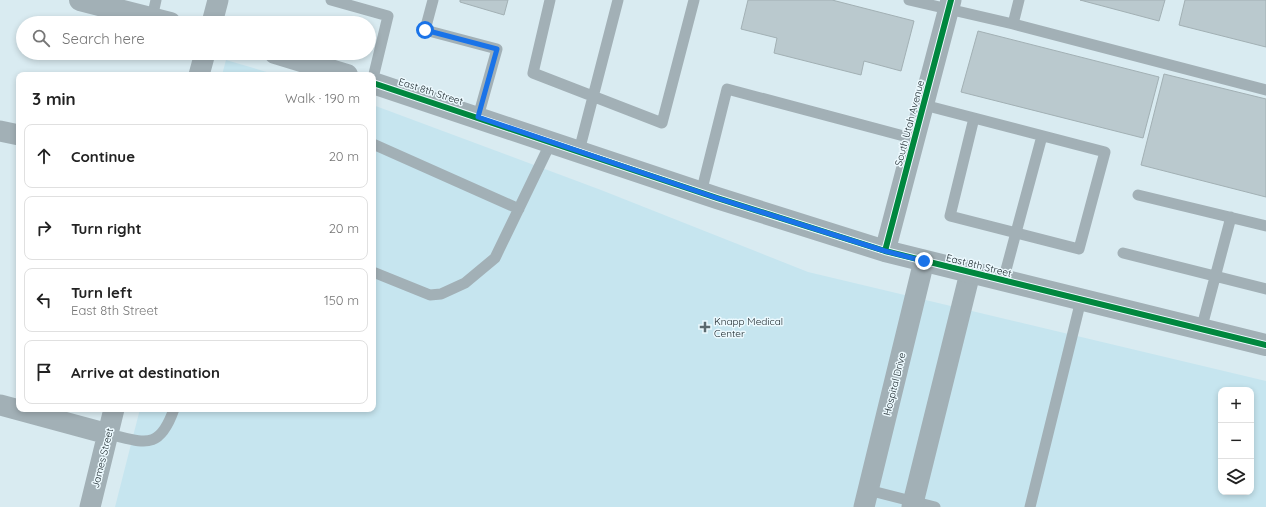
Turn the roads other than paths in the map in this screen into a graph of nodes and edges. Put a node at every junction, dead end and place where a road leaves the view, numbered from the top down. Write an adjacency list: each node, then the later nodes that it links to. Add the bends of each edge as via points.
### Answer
1 (80, 0): 11 (street)
2 (218, 0): 12 (street)
3 (331, 0): 18 (lane, via 388,16)
4 (433, 0): 23 (lane, via 425,30 497,49)
5 (550, 0): 21 (lane, via 533,73)
6 (618, 0): 21 (lane)
7 (694, 0): 21 (lane, via 662,123)
8 (909, 0): 10 (lane)
9 (1019, 0): 13 (lane)
10 (950, 5): 13 (lane); 22 (street, South Utah Avenue)
11 (159, 14)
12 (214, 16)
13 (1013, 24): 20 (lane)
14 (203, 60): 16 (street)
15 (298, 60): 17 (street)
16 (200, 72)
17 (337, 72)
18 (374, 72)
19 (376, 84): 23 (street, East 8th Street)
20 (1266, 90)
21 (594, 96): 31 (lane)
22 (924, 105): 24 (lane); 28 (street, South Utah Avenue)
23 (478, 117): 29 (street, East 8th Street)
24 (974, 118): 27 (lane); 37 (lane, via 950,216)
25 (0, 131): 26 (street)
26 (16, 134)
27 (1042, 136): 37 (lane); 37 (lane, via 1105,152 1079,249)
28 (915, 139): 32 (lane, via 727,89); 38 (street, South Utah Avenue)
29 (551, 142): 31 (street, East 8th Street); 34 (lane)
30 (376, 145): 34 (lane)
31 (579, 151): 32 (street, East 8th Street)
32 (701, 193): 38 (street, East 8th Street)
33 (1138, 195): 35 (lane)
34 (520, 209): 41 (lane, via 495,258 464,283 441,294 430,295)
35 (1230, 217): 36 (lane); 43 (lane)
36 (1266, 226)
37 (1016, 234): 44 (lane)
38 (885, 251): 40 (street, East 8th Street)
39 (1123, 253): 43 (lane)
40 (924, 261): 42 (street, East 8th Street); 55 (street, Hospital Drive)
41 (376, 273)
42 (970, 273): 44 (street, East 8th Street); 56 (street)
43 (1214, 276): 45 (lane); 47 (lane)
44 (1003, 281): 46 (street, East 8th Street)
45 (1266, 289)
46 (1081, 300): 47 (street, East 8th Street); 59 (lane)
47 (1201, 330): 48 (street, East 8th Street)
48 (1266, 345)
49 (0, 405): 50 (street)
50 (16, 409)
51 (26, 412): 54 (street)
52 (113, 412): 54 (street, James Street)
53 (172, 412): 54 (lane, via 161,434 153,440 144,442)
54 (108, 434): 57 (street, James Street)
55 (866, 499): 56 (lane)
56 (912, 504): 58 (lane)
57 (90, 507)
58 (935, 507)
59 (1030, 507)

